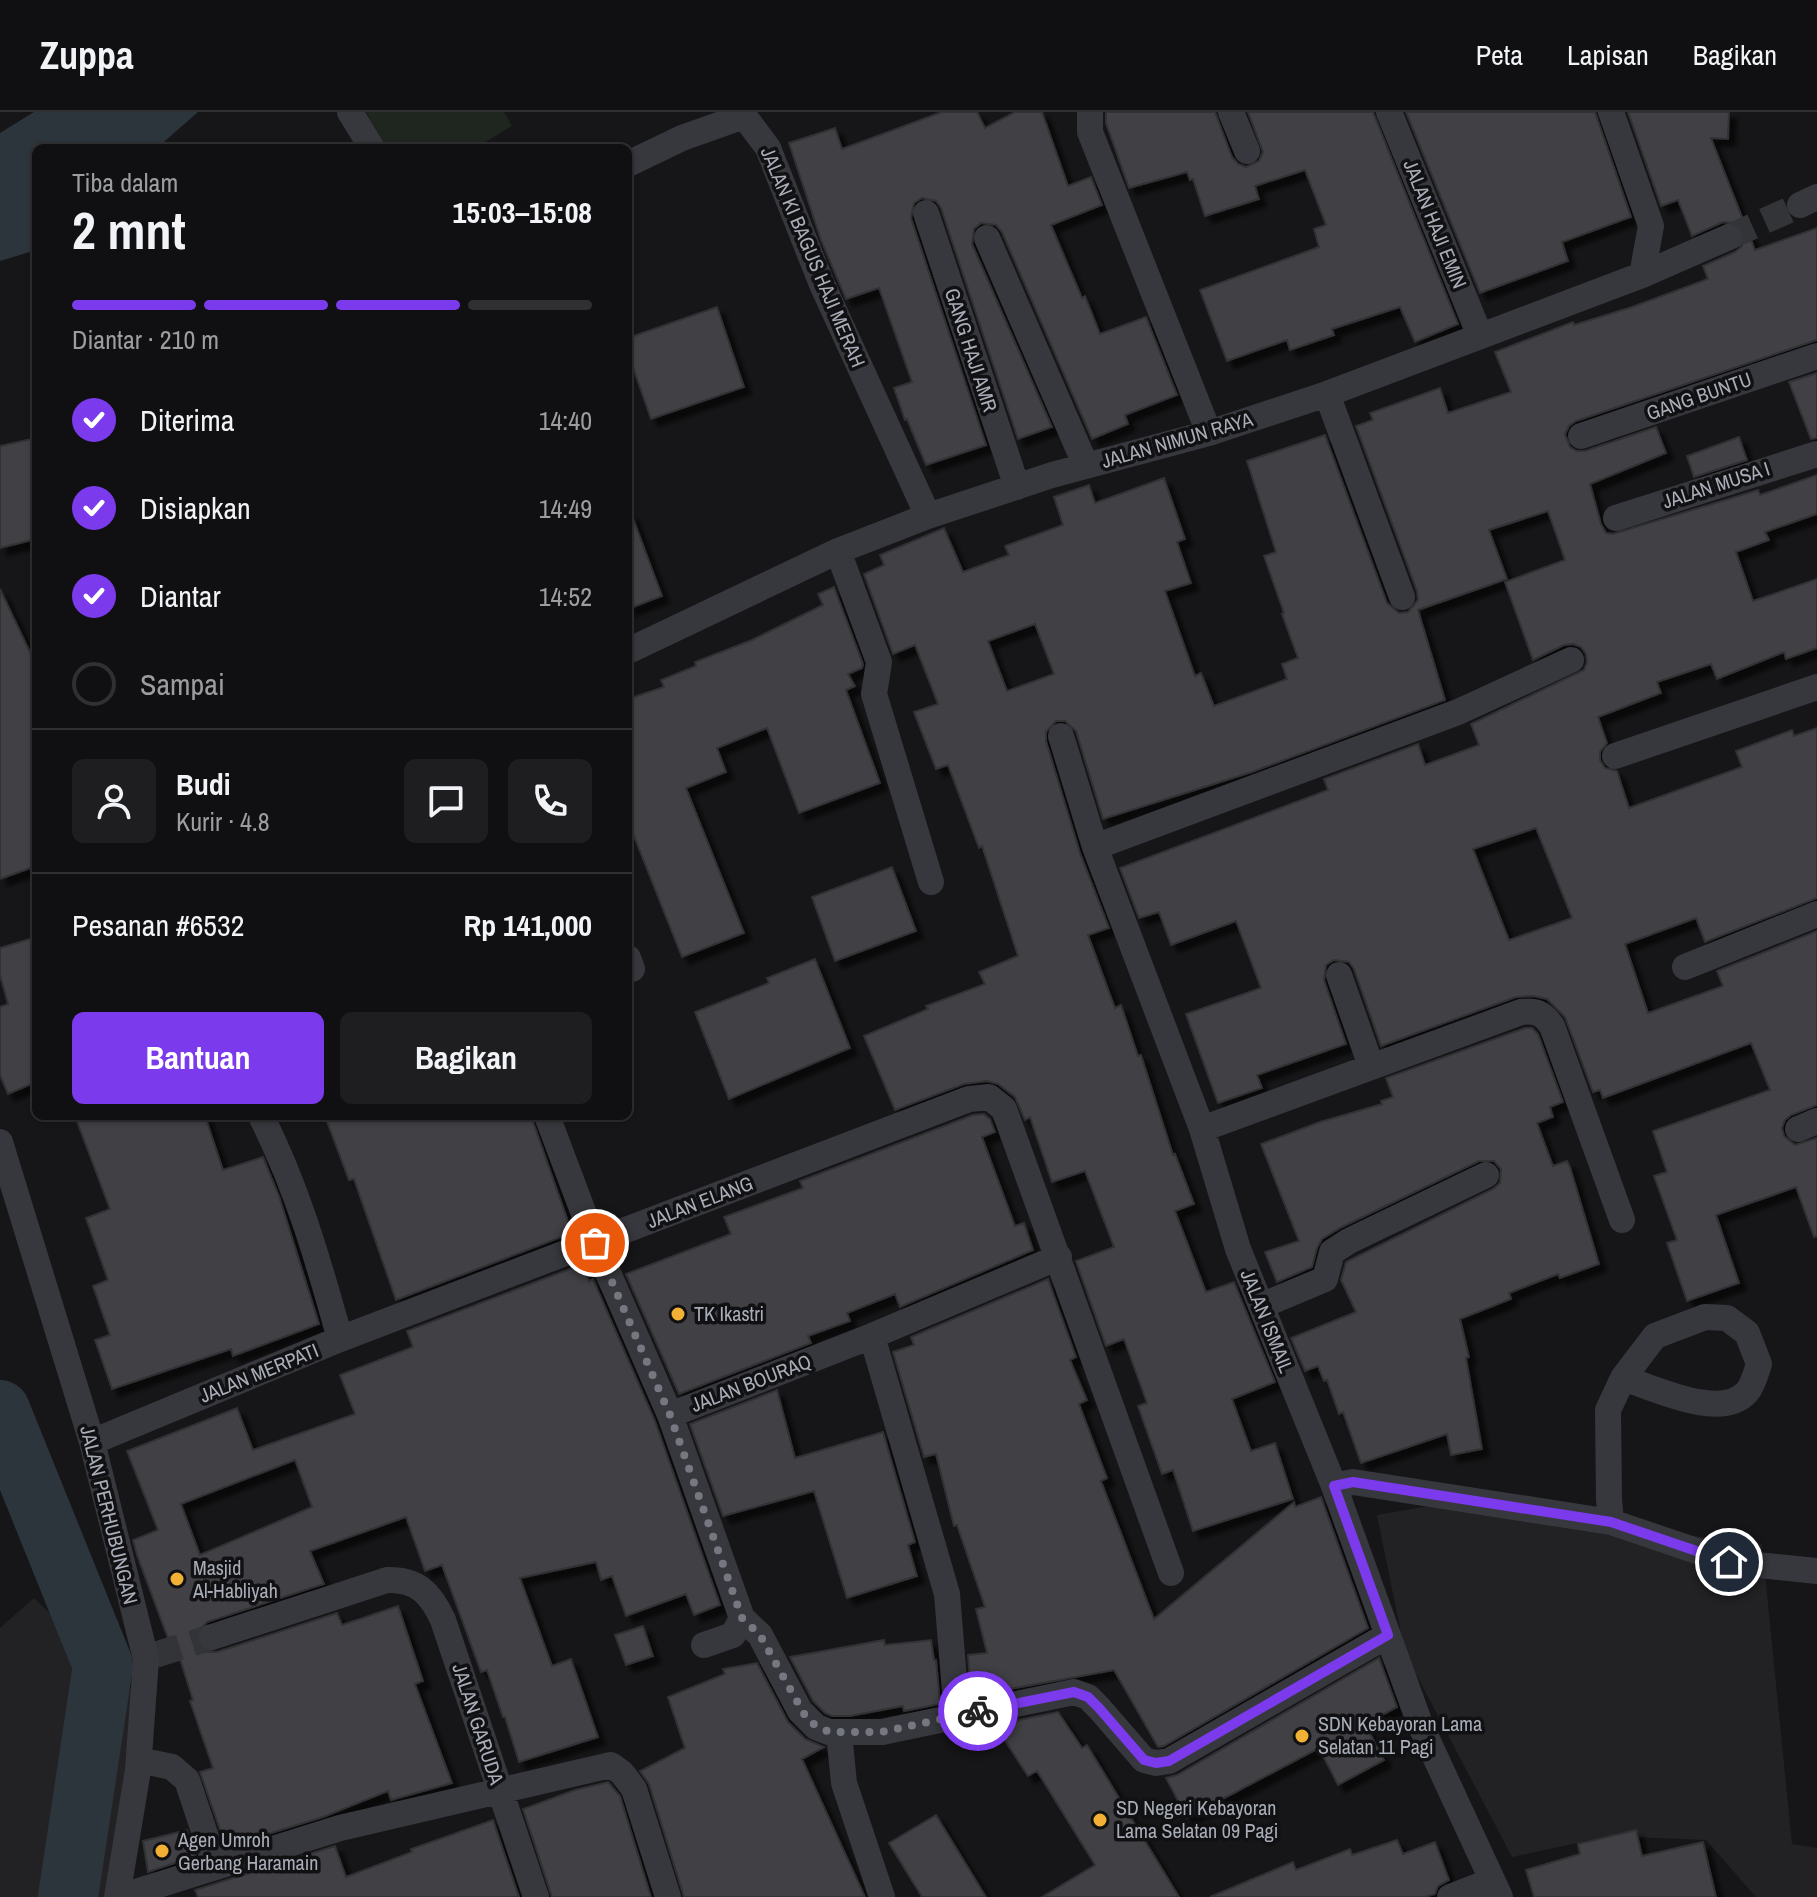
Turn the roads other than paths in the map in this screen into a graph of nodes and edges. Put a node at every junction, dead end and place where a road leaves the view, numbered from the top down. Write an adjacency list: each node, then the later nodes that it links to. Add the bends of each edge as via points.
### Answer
1 (350, 112): 6 (street)
2 (1090, 112): 16 (street, via 1090,132)
3 (1231, 112): 7 (street)
4 (1389, 112): 13 (street, JALAN HAJI EMIN)
5 (1611, 112): 12 (street, via 1651,226)
6 (370, 144)
7 (1247, 151)
8 (632, 162): 21 (street, JALAN KI BAGUS HAJI MERAH, via 744,116 768,148 821,282)
9 (926, 213): 20 (street, GANG HAJI AMR)
10 (1729, 237): 12 (street, JALAN NIMUN RAYA)
11 (987, 238): 19 (street)
12 (1642, 275): 13 (street, JALAN NIMUN RAYA)
13 (1480, 336): 15 (street, JALAN NIMUN RAYA)
14 (1817, 356): 17 (street, GANG BUNTU)
15 (1327, 394): 16 (street, JALAN NIMUN RAYA); 24 (street)
16 (1209, 433): 19 (street, JALAN NIMUN RAYA)
17 (1581, 436)
18 (1817, 454): 22 (street, JALAN MUSA I)
19 (1086, 466): 20 (street, JALAN NIMUN RAYA)
20 (1017, 487): 21 (street, JALAN NIMUN RAYA)
21 (928, 516): 23 (street, JALAN NIMUN RAYA)
22 (1616, 518)
23 (838, 551): 25 (street, JALAN NIMUN RAYA); 31 (street, via 879,662 874,694)
24 (1402, 597)
25 (632, 649)
26 (1571, 660): 30 (street, via 1458,712)
27 (1817, 687): 29 (street)
28 (1061, 736): 30 (street, JALAN ISMAIL)
29 (1615, 756)
30 (1095, 847): 38 (street, JALAN ISMAIL)
31 (931, 882)
32 (1817, 914): 33 (street)
33 (1685, 967)
34 (1339, 975): 35 (street)
35 (1371, 1066): 38 (street); 41 (street, via 1542,1007)
36 (263, 1120): 46 (street, JALAN MERPATI, via 312,1240)
37 (549, 1120): 42 (street, JALAN BOURAQ)
38 (1202, 1129): 44 (street, JALAN ISMAIL)
39 (0, 1142): 49 (street, JALAN PERHUBUNGAN)
40 (1486, 1175): 44 (street, via 1349,1241 1332,1252 1325,1279)
41 (1622, 1220)
42 (595, 1243): 43 (street, JALAN ELANG, via 969,1099 989,1097 1004,1109); 46 (street, JALAN ELANG); 48 (street, JALAN BOURAQ)
43 (1059, 1257): 45 (street, JALAN BOURAQ); 53 (street)
44 (1261, 1306): 50 (street, JALAN ISMAIL)
45 (872, 1336): 48 (street, JALAN BOURAQ); 58 (street, via 947,1594)
46 (340, 1339): 49 (street, JALAN MERPATI)
47 (1623, 1378): 47 (street, via 1655,1336 1705,1317 1727,1318 1747,1333 1759,1364 1749,1390 1734,1403 1697,1403); 51 (street, via 1608,1410)
48 (670, 1415): 54 (street)
49 (92, 1442): 60 (street, JALAN PERHUBUNGAN, via 150,1657)
50 (1334, 1486): 51 (street, via 1353,1482); 55 (street, JALAN ISMAIL)
51 (1611, 1522): 52 (street, via 1729,1562)
52 (1817, 1571)
53 (1171, 1573)
54 (742, 1618): 57 (street, via 733,1635); 59 (street, via 760,1635 808,1721)
55 (1388, 1635): 58 (street, via 1169,1761 1144,1760 1088,1697 1074,1692); 63 (street, JALAN ISMAIL, via 1420,1724)
56 (212, 1637): 61 (street, JALAN GARUDA, via 387,1580 413,1583 435,1602 443,1620)
57 (704, 1645)
58 (957, 1716): 59 (street, via 882,1732)
59 (839, 1733): 67 (street, via 844,1783)
60 (139, 1760): 62 (street, via 172,1767 187,1780); 64 (street, JALAN PERHUBUNGAN)
61 (502, 1792): 62 (street, JALAN GARUDA, via 340,1828); 65 (street); 66 (street, via 611,1765 634,1789)
62 (216, 1867): 64 (street, JALAN GARUDA)
63 (1496, 1889): 68 (street)
64 (119, 1897)
65 (536, 1897)
66 (668, 1897)
67 (882, 1897)
68 (1450, 1897)

